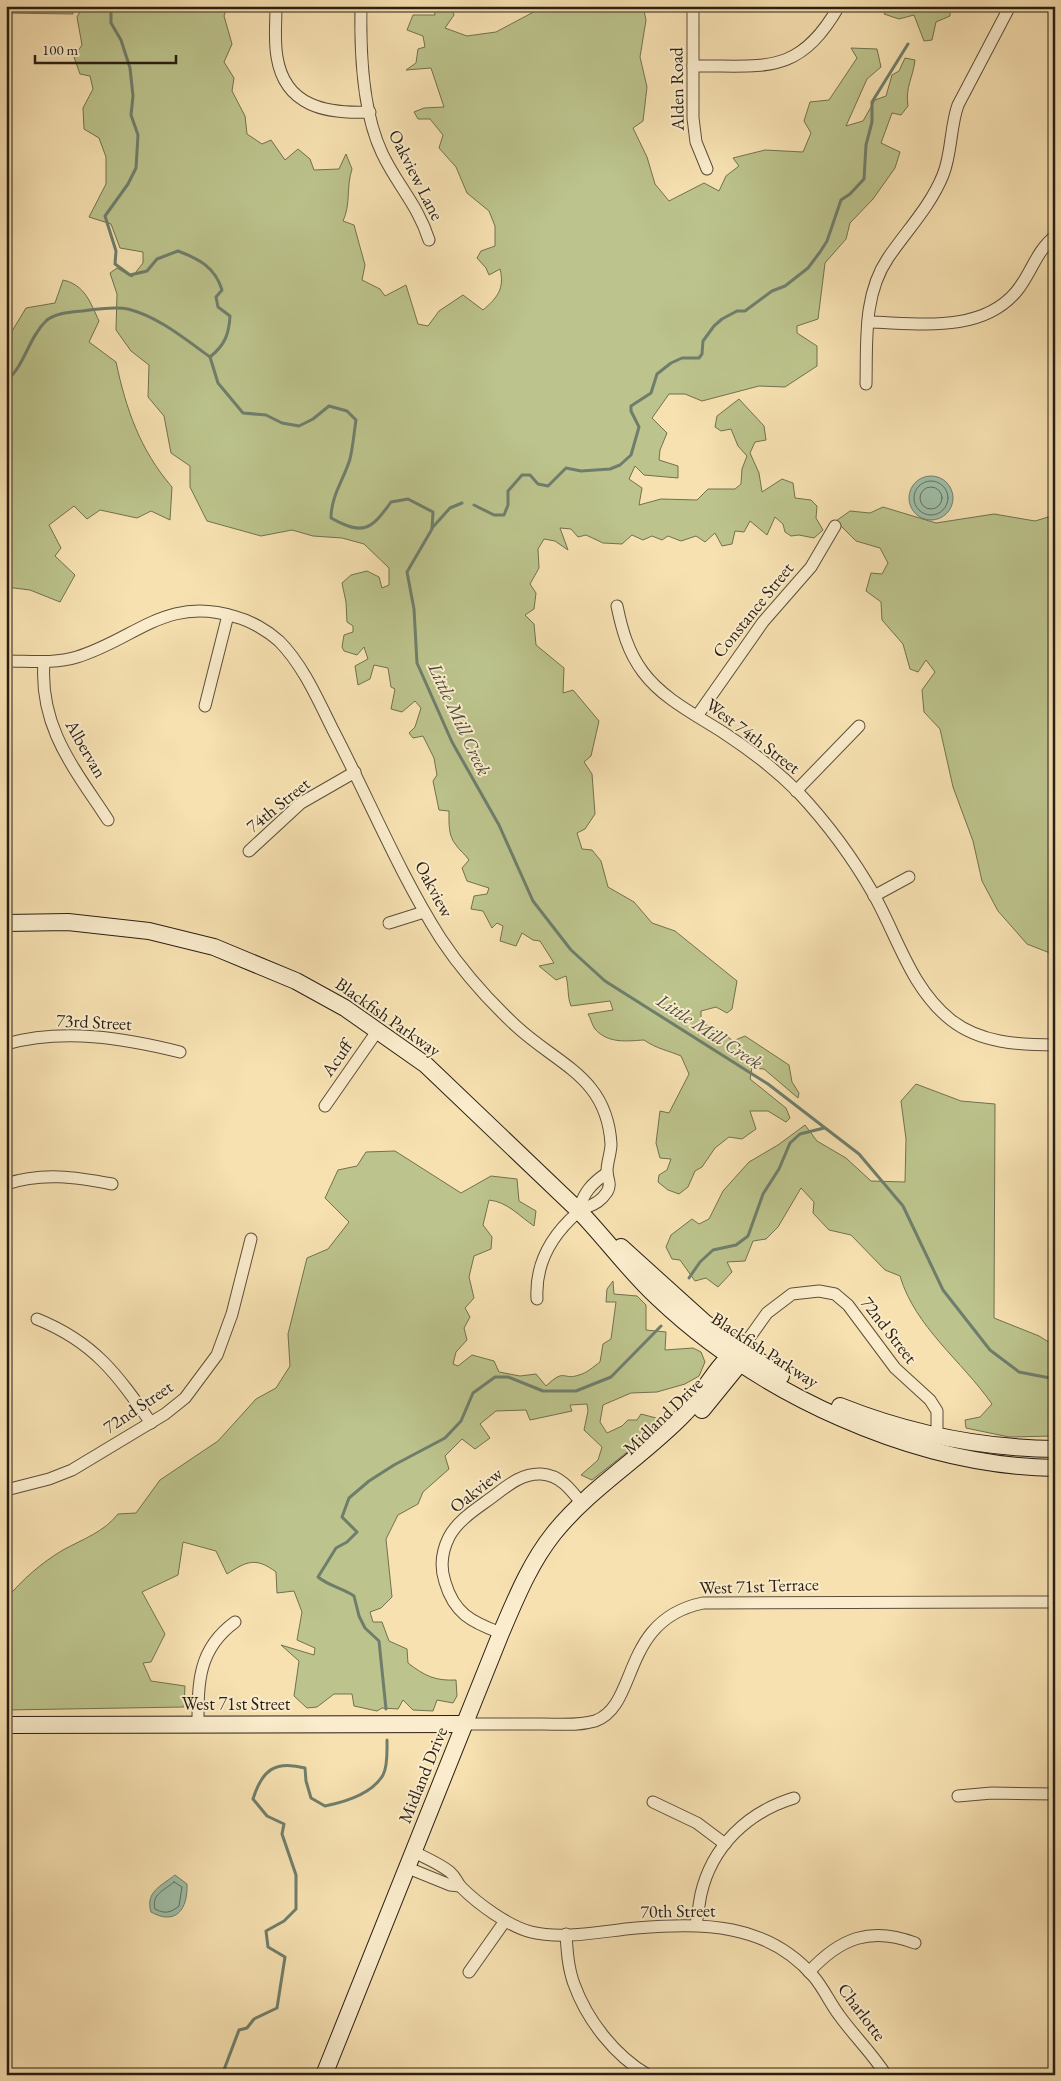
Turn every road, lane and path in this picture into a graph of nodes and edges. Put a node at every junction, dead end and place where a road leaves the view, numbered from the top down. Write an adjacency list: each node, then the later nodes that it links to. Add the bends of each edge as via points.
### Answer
1 (276, 6): 7 (street, via 276,55 286,83 318,109)
2 (361, 6): 7 (street, Oakview Lane, via 360,46)
3 (693, 6): 6 (street, Alden Road)
4 (839, 6): 6 (street, via 825,31 795,56 762,66)
5 (1010, 6): 11 (street, via 958,105 944,173 934,195 879,274 869,302)
6 (693, 66): 8 (street, Alden Road, via 694,132)
7 (370, 112): 10 (street, Oakview Lane, via 382,154 422,219)
8 (707, 169)
9 (1055, 236): 11 (street, via 1045,243 1015,292 993,311 967,321)
10 (429, 240)
11 (868, 322): 12 (street)
12 (866, 384)
13 (835, 526): 19 (street, Constance Street, via 811,566 763,622)
14 (617, 606): 19 (street, West 74th Street, via 630,652 643,672 658,689)
15 (228, 615): 17 (street, Oakview, via 186,611 145,623 89,653); 18 (street); 21 (street, Oakview, via 255,625 278,641 292,658 314,691)
16 (6, 661): 17 (street, Oakview)
17 (44, 662): 23 (street, Albervan, via 44,698 55,735)
18 (205, 706)
19 (697, 716): 22 (street, West 74th Street, via 747,750)
20 (859, 726): 22 (street)
21 (355, 772): 24 (street, 74th Street, via 301,804); 27 (street, Oakview)
22 (796, 791): 26 (street, West 74th Street, via 833,832)
23 (108, 820)
24 (250, 851)
25 (909, 877): 26 (street)
26 (874, 896): 34 (street, West 74th Street, via 910,970 924,991 952,1020 991,1040)
27 (424, 912): 29 (street); 39 (street, Oakview, via 485,996 517,1027 582,1076 602,1104 611,1147 607,1173 596,1180 582,1198)
28 (6, 923): 30 (main road, Blackfish Parkway, via 68,922)
29 (389, 923)
30 (98, 927): 31 (main road, Blackfish Parkway, via 68,932); 32 (main road, Blackfish Parkway, via 149,931 214,947 296,981)
31 (6, 934)
32 (378, 1030): 36 (street, Acuff); 39 (main road, Blackfish Parkway, via 426,1065)
33 (6, 1044): 35 (street, 73rd Street, via 42,1038 94,1037 139,1042)
34 (1055, 1045)
35 (180, 1052)
36 (324, 1106)
37 (6, 1184): 38 (street, via 55,1176)
38 (112, 1184)
39 (579, 1211): 41 (street, Oakview, via 540,1263); 43 (main road, Blackfish Parkway)
40 (251, 1239): 44 (street, 72nd Street, via 232,1314 217,1356 185,1398)
41 (537, 1299)
42 (37, 1319): 44 (street, via 70,1335 96,1354 113,1370)
43 (738, 1355): 45 (main road, Blackfish Parkway, via 865,1416); 45 (street, 72nd Street, via 767,1313 792,1294 819,1291 835,1294 848,1305 895,1368 934,1405 938,1417); 47 (main road, Blackfish Parkway, via 800,1399 868,1430 975,1460); 49 (main road, Midland Drive, via 685,1414 600,1486)
44 (151, 1423): 48 (street, 72nd Street, via 72,1470)
45 (937, 1437): 46 (main road, Blackfish Parkway, via 1012,1449)
46 (1055, 1449)
47 (1055, 1468)
48 (6, 1490)
49 (583, 1505): 52 (main road, Midland Drive, via 538,1554); 52 (street, Oakview, via 565,1483 556,1478 540,1474 525,1476 466,1517 450,1536 442,1567 451,1600 473,1621)
50 (1055, 1602): 54 (street, West 71st Terrace, via 703,1603 680,1610 656,1626 638,1652 617,1702 597,1720 578,1724)
51 (236, 1622): 53 (street, via 221,1632 201,1668)
52 (501, 1633): 54 (main road, Midland Drive)
53 (198, 1724): 54 (main road, West 71st Street); 55 (main road, West 71st Street)
54 (466, 1724): 61 (main road, Midland Drive)
55 (6, 1726)
56 (1055, 1794): 57 (street)
57 (958, 1796)
58 (794, 1798): 60 (street, via 767,1808)
59 (653, 1802): 60 (street, via 697,1823)
60 (724, 1844): 65 (street, via 704,1882)
61 (414, 1852): 62 (main road, Midland Drive); 63 (street, 70th Street, via 449,1871)
62 (408, 1868): 63 (street, 70th Street); 70 (main road, Midland Drive)
63 (460, 1886): 64 (street, 70th Street)
64 (504, 1921): 66 (street, 70th Street, via 529,1932); 68 (street)
65 (696, 1924): 66 (street, 70th Street); 69 (street, 70th Street, via 737,1930 764,1940 792,1956)
66 (566, 1934): 71 (street, via 574,1983 591,2019 612,2045)
67 (915, 1943): 69 (street, via 886,1935 850,1940 830,1951)
68 (468, 1972)
69 (809, 1972): 72 (street, Charlotte, via 838,2015)
70 (324, 2075)
71 (648, 2075)
72 (886, 2075)

